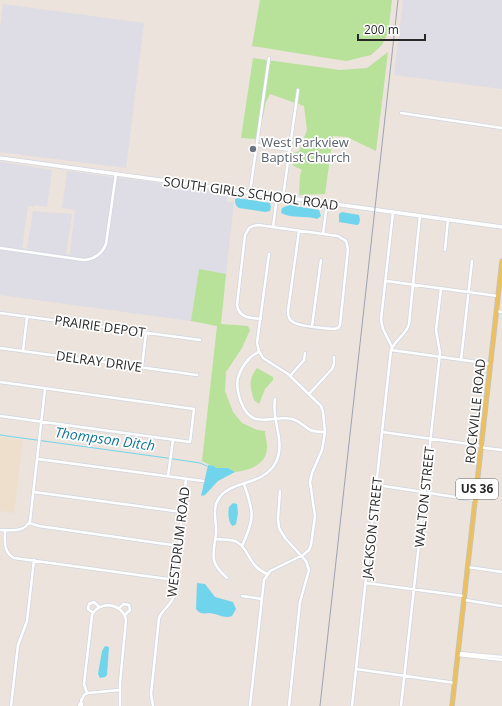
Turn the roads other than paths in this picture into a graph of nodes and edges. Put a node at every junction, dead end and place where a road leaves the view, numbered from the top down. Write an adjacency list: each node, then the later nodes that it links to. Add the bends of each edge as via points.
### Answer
1 (269, 58): 5 (street)
2 (298, 90): 6 (street)
3 (401, 114): 4 (street)
4 (502, 128)
5 (257, 145): 6 (street); 9 (street)
6 (290, 150): 11 (street)
7 (0, 158): 8 (main road, SOUTH GIRLS SCHOOL ROAD)
8 (116, 174): 9 (main road, SOUTH GIRLS SCHOOL ROAD); 20 (street, via 106,244 96,257 86,260)
9 (250, 193): 10 (main road, SOUTH GIRLS SCHOOL ROAD)
10 (277, 197): 11 (main road, SOUTH GIRLS SCHOOL ROAD); 16 (street)
11 (283, 197): 12 (main road, SOUTH GIRLS SCHOOL ROAD)
12 (327, 204): 13 (main road, SOUTH GIRLS SCHOOL ROAD); 19 (street)
13 (394, 212): 14 (main road, SOUTH GIRLS SCHOOL ROAD); 26 (street)
14 (420, 215): 15 (main road, SOUTH GIRLS SCHOOL ROAD); 27 (street)
15 (448, 219): 17 (main road, SOUTH GIRLS SCHOOL ROAD); 21 (street)
16 (273, 227): 18 (street); 35 (street, via 255,225 246,231 237,304 240,313 246,317)
17 (502, 227)
18 (299, 231): 19 (street); 36 (street, via 288,311 290,319 296,324)
19 (322, 234): 36 (street, via 340,237 346,241 348,249 340,325 334,329)
20 (0, 248)
21 (445, 250)
22 (269, 254): 35 (street)
23 (321, 260): 36 (street)
24 (472, 261): 29 (street)
25 (502, 261): 30 (main road, ROCKVILLE ROAD / US 36)
26 (386, 281): 27 (street); 40 (street, via 382,323)
27 (413, 285): 28 (street); 40 (street, via 408,329)
28 (441, 289): 29 (street); 45 (street, WALTON STREET, via 436,330)
29 (469, 292): 30 (street); 46 (street)
30 (498, 296): 31 (main road, ROCKVILLE ROAD / US 36)
31 (496, 311): 32 (street); 47 (main road, ROCKVILLE ROAD / US 36)
32 (502, 312)
33 (0, 313): 34 (street, PRAIRIE DEPOT)
34 (26, 317): 37 (street, PRAIRIE DEPOT); 41 (street)
35 (261, 319): 42 (street)
36 (312, 326)
37 (146, 333): 38 (street, PRAIRIE DEPOT); 48 (street)
38 (200, 340)
39 (0, 348): 41 (street, DELRAY DRIVE)
40 (392, 348): 45 (street); 59 (street, JACKSON STREET)
41 (23, 351): 48 (street, DELRAY DRIVE)
42 (259, 352): 50 (street, via 265,360); 56 (street, via 251,356 240,372 237,382 238,394 243,407 252,416 263,420)
43 (305, 353): 50 (street, via 304,360)
44 (334, 357): 53 (street, via 332,369)
45 (440, 357): 46 (street); 60 (street, WALTON STREET)
46 (461, 360): 47 (street)
47 (490, 364): 62 (main road, ROCKVILLE ROAD / US 36)
48 (142, 367): 49 (street, DELRAY DRIVE)
49 (197, 375)
50 (290, 376): 53 (street)
51 (0, 382): 52 (street)
52 (45, 389): 57 (street); 61 (street, via 194,409 190,442)
53 (309, 394): 58 (street, via 322,408)
54 (275, 399): 56 (street)
55 (0, 416): 57 (street)
56 (275, 420): 58 (street, via 291,419 313,431); 68 (street, via 280,442 275,463 262,477)
57 (42, 422): 61 (street); 64 (street)
58 (326, 432): 81 (street, via 310,482 315,516 310,548)
59 (382, 432): 60 (street); 69 (street, JACKSON STREET)
60 (430, 438): 62 (street); 72 (street, WALTON STREET)
61 (173, 440): 65 (street, WESTDRUM ROAD)
62 (482, 446): 63 (street); 73 (main road, ROCKVILLE ROAD / US 36)
63 (502, 450)
64 (38, 459): 65 (street); 71 (street)
65 (168, 476): 66 (street, WESTDRUM ROAD)
66 (186, 479): 67 (street); 74 (street, WESTDRUM ROAD)
67 (203, 481)
68 (244, 484): 78 (street, via 226,490 218,499 215,510); 80 (street, via 252,515 250,529)
69 (376, 485): 72 (street); 88 (street, JACKSON STREET)
70 (280, 491): 81 (street, via 280,530)
71 (34, 492): 74 (street); 75 (street)
72 (425, 492): 73 (street); 89 (street, WALTON STREET)
73 (476, 500): 83 (main road, ROCKVILLE ROAD / US 36)
74 (182, 512): 79 (street, WESTDRUM ROAD)
75 (30, 523): 77 (street, via 21,530); 79 (street)
76 (0, 530): 77 (street)
77 (5, 530): 82 (street, via 5,546 9,554 14,558)
78 (215, 539): 80 (street, via 234,541); 86 (street, via 214,562)
79 (179, 546): 87 (street, WESTDRUM ROAD)
80 (242, 546): 85 (street, via 253,564)
81 (302, 556): 85 (street); 110 (street, via 309,572 300,602)
82 (34, 560): 87 (street); 105 (street, via 27,621 18,646)
83 (468, 567): 84 (street); 91 (main road, ROCKVILLE ROAD / US 36)
84 (502, 572)
85 (267, 574): 92 (street)
86 (227, 578)
87 (175, 580): 108 (street, WESTDRUM ROAD, via 172,600 159,618 150,694)
88 (366, 583): 89 (street); 100 (street, JACKSON STREET)
89 (414, 590): 91 (street); 101 (street, WALTON STREET)
90 (242, 596): 92 (street)
91 (465, 598): 93 (street); 98 (main road, ROCKVILLE ROAD / US 36)
92 (262, 599): 109 (street)
93 (502, 606)
94 (99, 607): 95 (street, via 104,605); 96 (street); 96 (street, via 94,602 89,604 88,609)
95 (119, 608): 97 (street); 97 (street, via 124,604 129,605 130,610)
96 (93, 613): 104 (street, via 84,684)
97 (125, 614): 103 (street)
98 (459, 654): 99 (street); 102 (main road, ROCKVILLE ROAD / US 36)
99 (502, 658)
100 (356, 669): 101 (street); 111 (street, JACKSON STREET)
101 (404, 676): 102 (street); 112 (street, WALTON STREET)
102 (455, 683): 113 (main road, ROCKVILLE ROAD / US 36)
103 (120, 690): 104 (street); 107 (street)
104 (87, 693): 106 (street)
105 (11, 706)
106 (80, 706)
107 (120, 706)
108 (153, 706)
109 (250, 706)
110 (289, 706)
111 (352, 706)
112 (401, 706)
113 (452, 706)

